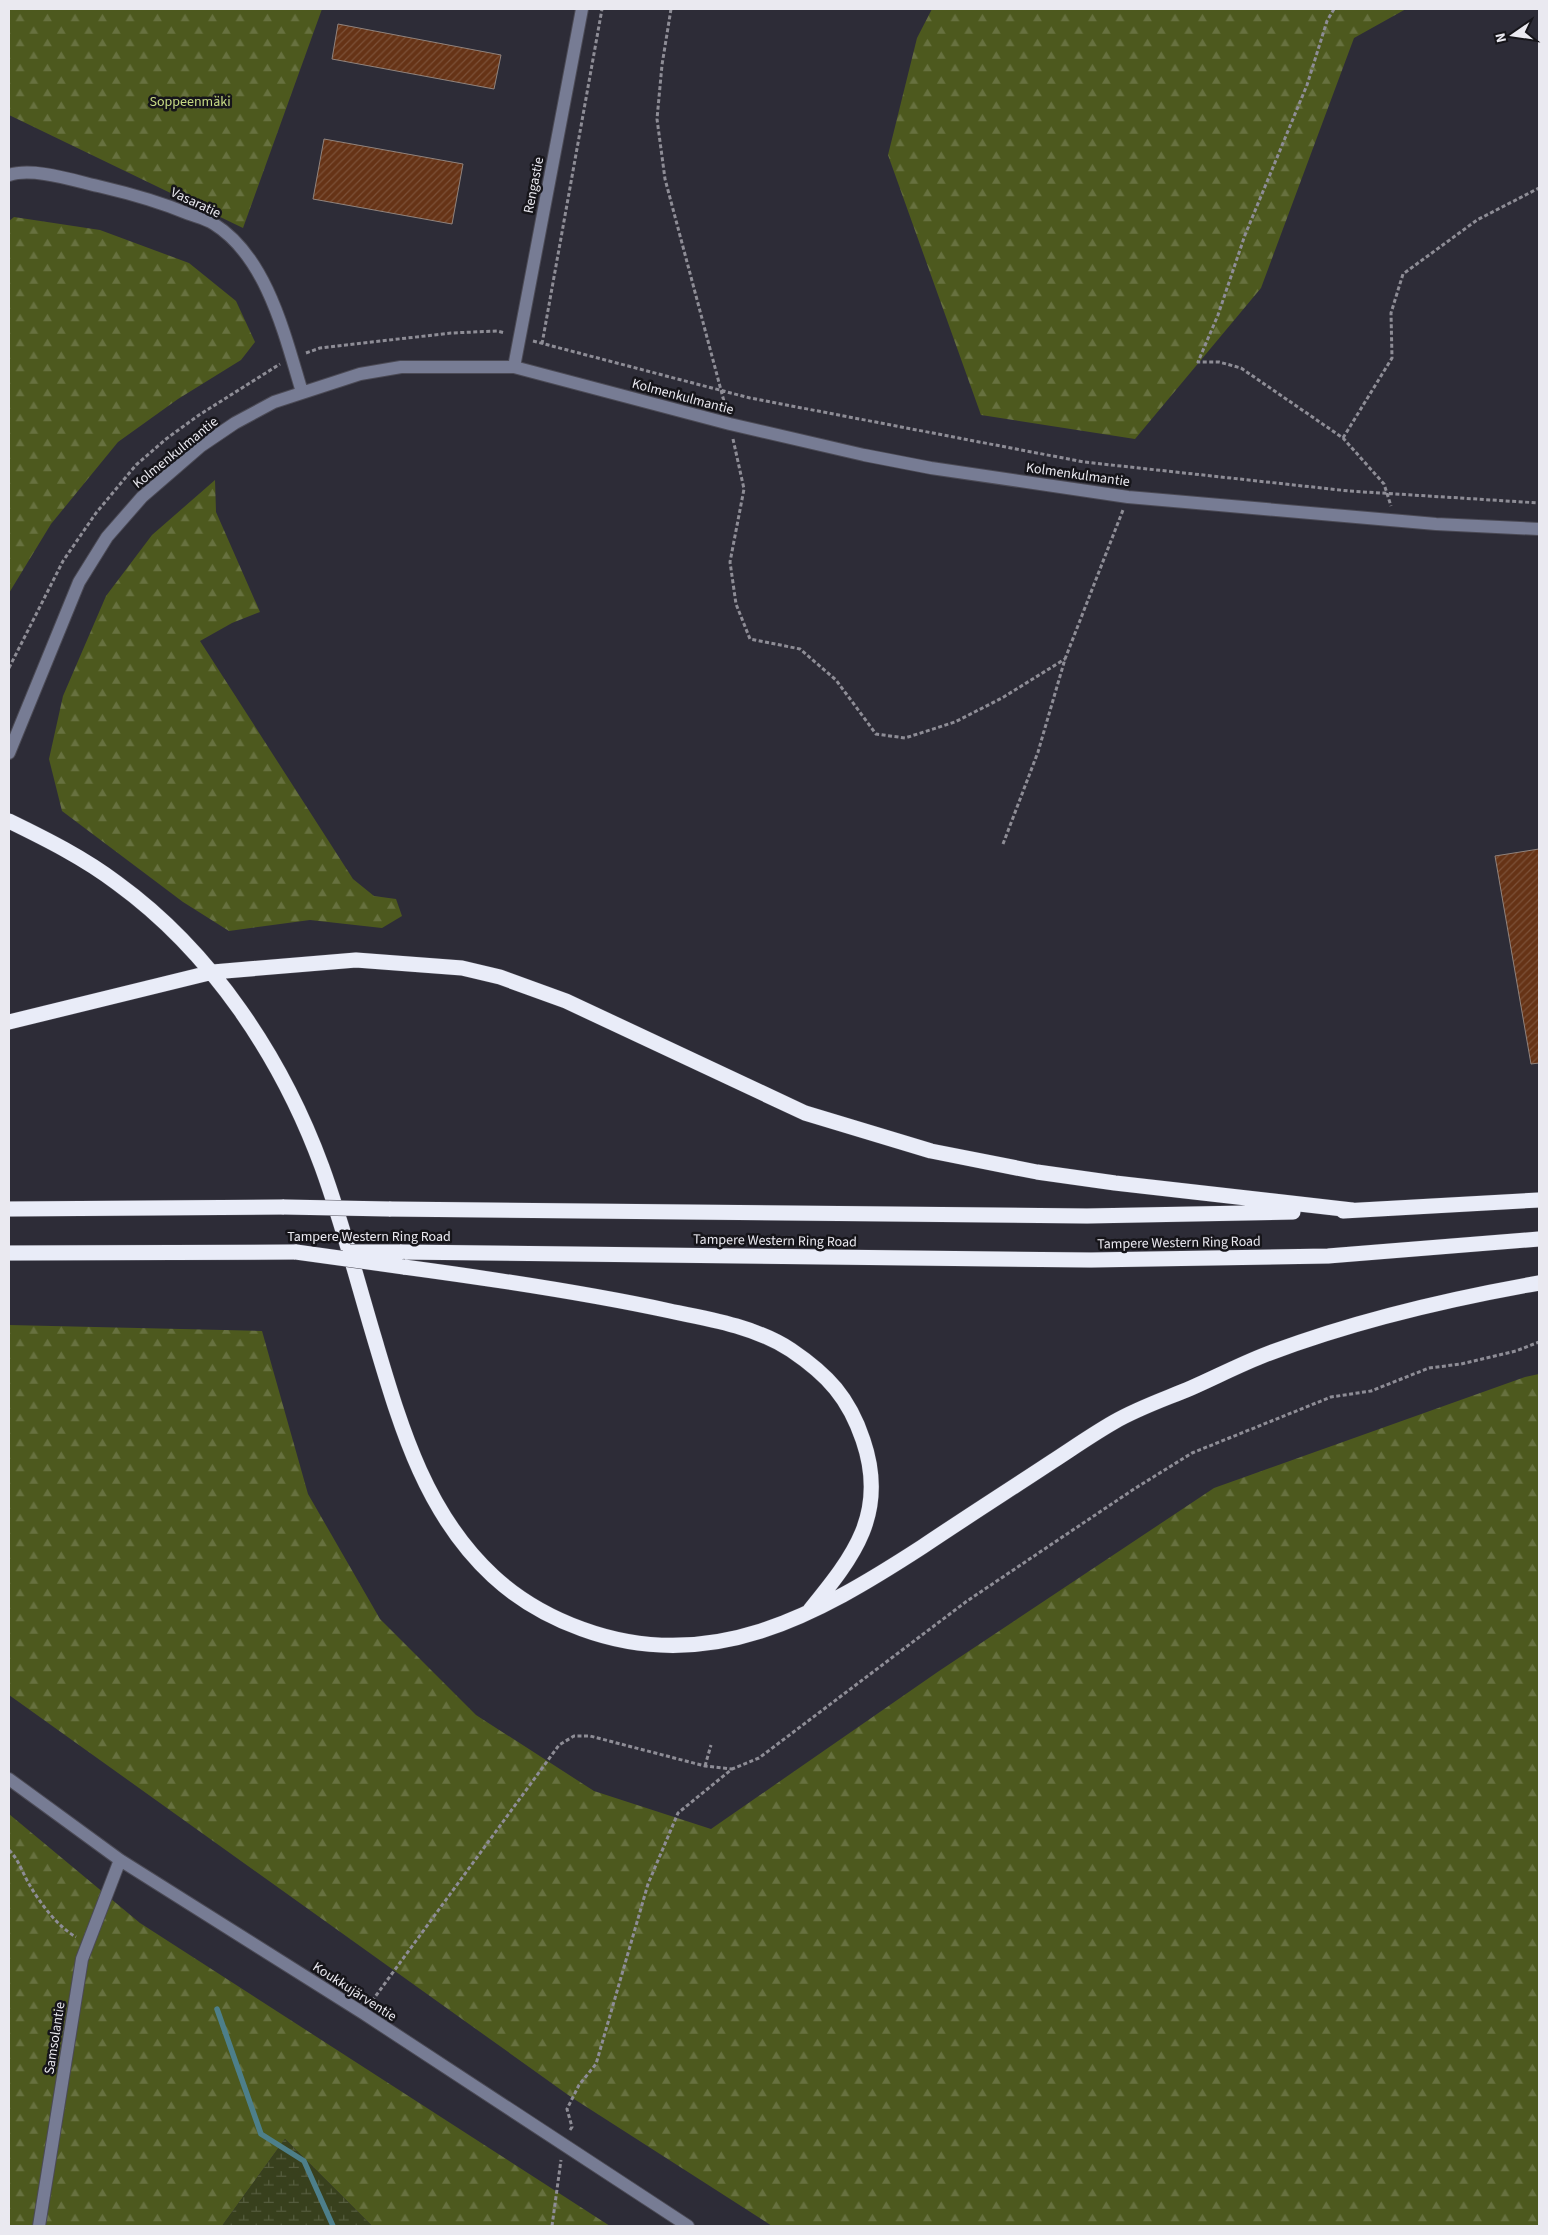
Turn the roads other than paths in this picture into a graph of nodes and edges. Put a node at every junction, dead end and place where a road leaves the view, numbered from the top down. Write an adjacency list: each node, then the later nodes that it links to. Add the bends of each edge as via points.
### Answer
1 (582, 9): 3 (street, Rengastie)
2 (9, 175): 4 (street, Vasaratie, via 20,172 81,182 155,200 214,224 245,252 264,284 283,330)
3 (514, 367): 4 (street, Kolmenkulmantie, via 401,366 360,374); 5 (street, Kolmenkulmantie, via 730,424 931,468 1128,497 1395,521)
4 (302, 392): 6 (street, Kolmenkulmantie, via 274,402 201,446 142,496 107,537 79,582)
5 (1539, 529)
6 (9, 753)
7 (9, 821): 8 (highway, via 79,857 119,884 156,914)
8 (213, 972): 9 (highway); 12 (highway, via 356,960 462,968 500,977 566,1001 805,1112 931,1151 1115,1184); 17 (highway, via 260,1041 294,1103 324,1174 400,1424 419,1472 437,1505 471,1553 510,1591 532,1606 571,1626 627,1643 663,1646 710,1643 772,1629)
9 (9, 1022)
10 (1539, 1200): 12 (highway, Tampere Western Ring Road)
11 (9, 1209): 12 (highway, Tampere Western Ring Road, bridge, via 284,1207 1087,1216)
12 (1352, 1210)
13 (1539, 1239): 14 (highway, Tampere Western Ring Road, bridge, via 1328,1256 1091,1260)
14 (296, 1252): 15 (highway, Tampere Western Ring Road); 17 (highway, bridge, via 519,1283 627,1302 712,1320 757,1334 790,1350 829,1380 850,1406 868,1455 872,1491 859,1542 844,1568)
15 (9, 1253)
16 (1539, 1283): 17 (highway, via 1350,1326 1266,1355 1117,1420 863,1586)
17 (806, 1615)
18 (9, 1779): 19 (street, Koukkujärventie)
19 (120, 1860): 20 (street, Samsolantie, via 86,1944); 21 (street, Koukkujärventie, via 363,2013)
20 (39, 2226)
21 (688, 2226)

